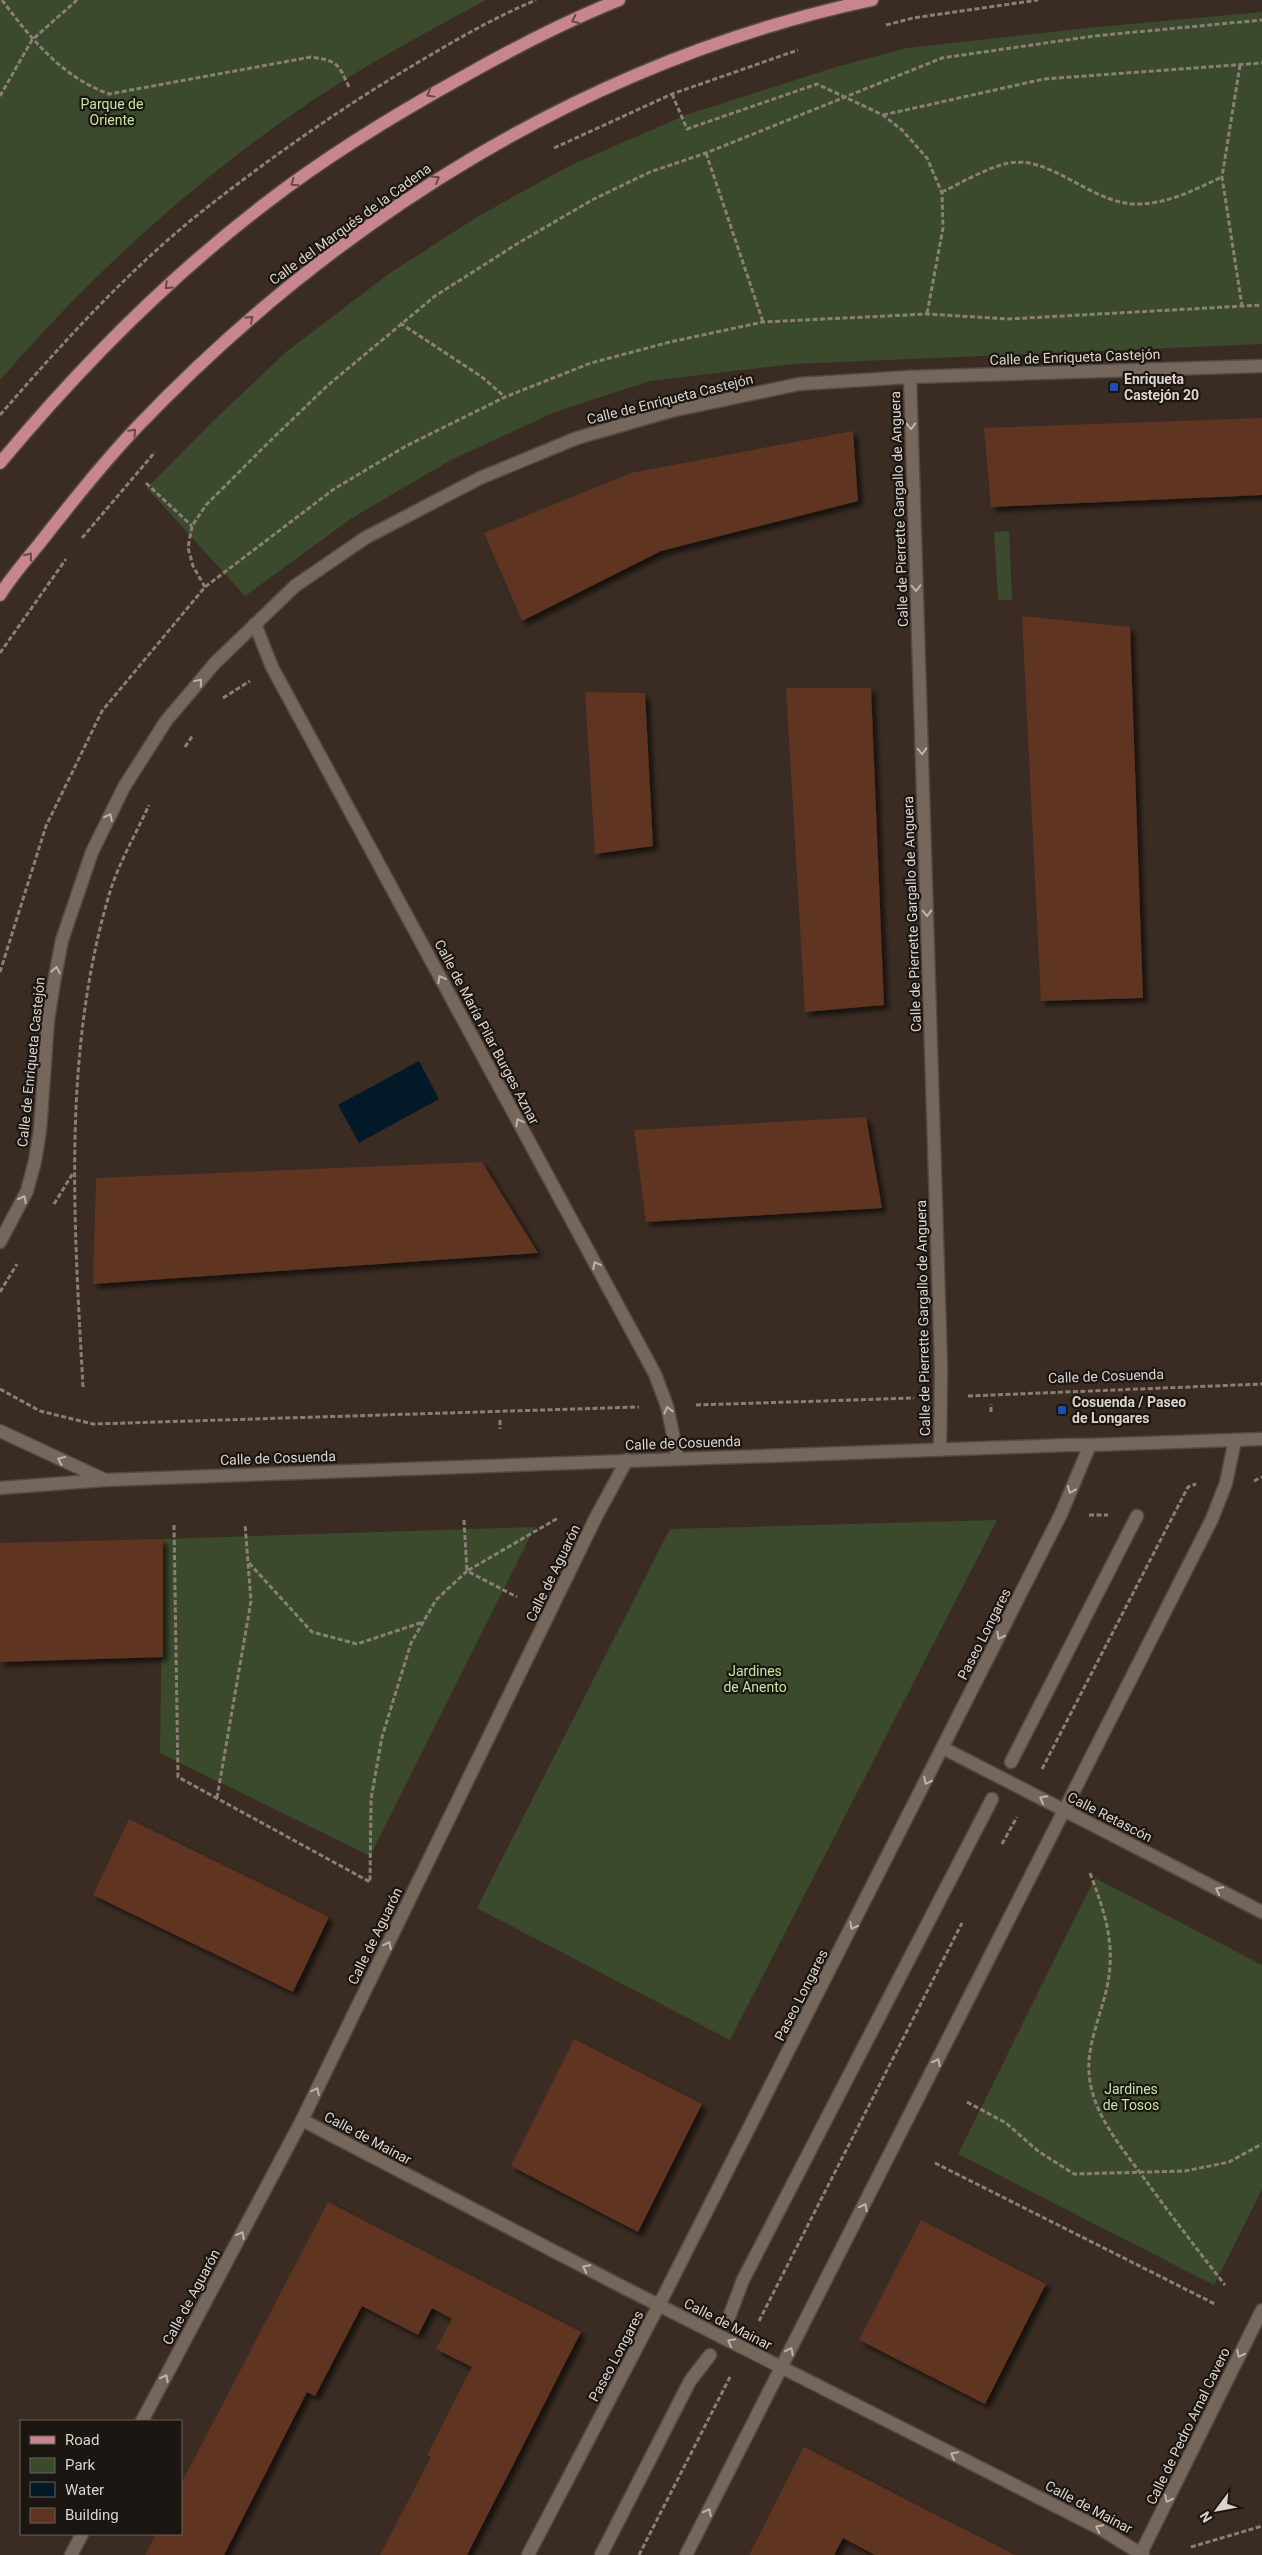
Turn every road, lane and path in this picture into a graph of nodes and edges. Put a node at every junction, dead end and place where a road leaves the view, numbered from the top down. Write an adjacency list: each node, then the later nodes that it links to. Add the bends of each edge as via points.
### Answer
1 (2, 0): 8 (path)
2 (77, 0): 8 (path)
3 (619, 0): 29 (main road, one-way to 29, via 510,50 422,99 266,202 190,265 121,331 44,410)
4 (872, 0): 34 (main road, Calle del Marqués de la Cadena, one-way to 4, via 95,472 190,372 272,299 409,197 504,138 662,62 738,36)
5 (1038, 0): 7 (path, via 913,18)
6 (1262, 20): 15 (path, via 976,51 942,58)
7 (878, 27)
8 (32, 40): 12 (path, via 86,85 109,94 311,56 332,60); 14 (path)
9 (807, 47): 13 (path)
10 (1262, 63): 11 (path)
11 (1240, 65): 16 (path, via 1044,79); 19 (path)
12 (350, 89)
13 (672, 94): 15 (path, via 687,129 817,84); 17 (path)
14 (0, 96)
15 (842, 96): 16 (path); 18 (path)
16 (883, 115): 20 (path, via 902,130 927,158)
17 (552, 149)
18 (706, 153): 23 (path, via 650,172 592,200 512,246); 24 (path)
19 (1222, 177): 20 (path, via 1177,197 1138,204 1106,199 1041,166 1009,163); 21 (path)
20 (942, 192): 22 (path, via 944,228)
21 (1242, 306)
22 (927, 314)
23 (400, 322): 27 (path, via 482,377); 31 (path, via 270,441 206,505)
24 (763, 322)
25 (1262, 366): 26 (street, Calle de Enriqueta Castejón)
26 (910, 377): 35 (street, Calle de Enriqueta Castejón, via 799,384 671,412 577,438 480,478 365,538 295,586); 58 (street, Calle de Pierrette Gargallo de Anguera, one-way to 58, via 941,1351)
27 (505, 397)
28 (158, 448): 32 (path)
29 (0, 463)
30 (146, 483): 31 (path)
31 (192, 526): 42 (path, via 188,548 193,566 205,587 102,711 46,826)
32 (76, 545)
33 (71, 552): 36 (path)
34 (0, 595)
35 (255, 624): 37 (street, Calle de María Pilar Burges Aznar); 43 (street, Calle de Enriqueta Castejón, one-way to 35, via 27,1191 35,1161 54,982 62,940 92,852 124,787 166,721 214,663)
36 (0, 653)
37 (272, 667): 38 (path); 50 (street, Calle de María Pilar Burges Aznar, one-way to 37, via 650,1366)
38 (222, 699)
39 (197, 729): 40 (path)
40 (180, 754)
41 (149, 804): 45 (path, via 110,893 87,986 77,1074 74,1171)
42 (0, 972)
43 (0, 1242)
44 (1262, 1384): 47 (path, Calle de Cosuenda)
45 (83, 1387)
46 (0, 1389): 50 (path, via 40,1411 93,1424)
47 (961, 1397)
48 (918, 1398): 50 (path)
49 (991, 1404): 51 (path)
50 (667, 1406): 59 (street, Calle de María Pilar Burges Aznar, one-way to 50)
51 (991, 1412)
52 (500, 1420): 53 (path)
53 (500, 1428)
54 (0, 1431): 61 (street, Calle de Cosuenda, one-way to 54)
55 (1262, 1439): 56 (street, Calle de Cosuenda)
56 (1235, 1440): 57 (street, Calle de Cosuenda); 78 (street, via 1226,1483 1212,1519)
57 (1090, 1445): 58 (street, Calle de Cosuenda); 73 (street, Paseo Longares, one-way to 73, via 1061,1514)
58 (940, 1450): 59 (street, Calle de Cosuenda)
59 (678, 1458): 60 (street, Calle de Cosuenda)
60 (627, 1460): 61 (street, Calle de Cosuenda); 85 (street, Calle de Aguarón, one-way to 60)
61 (105, 1480): 63 (street, Calle de Cosuenda)
62 (1196, 1483): 75 (path, via 1188,1487)
63 (0, 1488)
64 (1137, 1516): 74 (street)
65 (558, 1518): 70 (path)
66 (464, 1520): 70 (path)
67 (245, 1524): 69 (path)
68 (174, 1525): 76 (path, via 178,1776)
69 (248, 1562): 72 (path, via 312,1632 357,1644); 76 (path, via 251,1601)
70 (467, 1572): 71 (path); 72 (path, via 436,1600)
71 (517, 1597)
72 (423, 1622): 76 (path, via 411,1643 382,1737 371,1798 370,1882)
73 (943, 1748): 78 (street, Calle Retascón, one-way to 73); 91 (street, Paseo Longares, one-way to 91)
74 (1011, 1762)
75 (1043, 1768)
76 (218, 1798)
77 (992, 1799): 93 (street, via 743,2280)
78 (1064, 1810): 82 (street, Calle Retascón, one-way to 78); 96 (street, one-way to 78)
79 (1016, 1820): 80 (path)
80 (1000, 1849)
81 (1090, 1873): 88 (path, via 1107,1919 1110,1952 1107,1985 1090,2054 1089,2072 1102,2117)
82 (1262, 1912)
83 (964, 1918): 94 (path)
84 (967, 2102): 88 (path, via 1006,2123 1038,2151 1074,2174)
85 (302, 2120): 91 (street, Calle de Mainar, one-way to 85); 97 (street, Calle de Aguarón, one-way to 85)
86 (1262, 2144): 88 (path, via 1229,2162 1185,2171)
87 (935, 2163): 90 (path)
88 (1140, 2172): 89 (path)
89 (1225, 2285)
90 (1215, 2304)
91 (659, 2305): 94 (street, Calle de Mainar, one-way to 91); 103 (street, Paseo Longares)
92 (1262, 2310): 101 (street, Calle de Pedro Arnal Cavero, one-way to 101)
93 (728, 2317)
94 (745, 2349): 96 (street, Calle de Mainar); 105 (path)
95 (710, 2355): 104 (street, via 690,2381)
96 (782, 2368): 101 (street, Calle de Mainar, one-way to 96, via 1099,2528); 106 (street, one-way to 96)
97 (143, 2420)
98 (1262, 2526): 100 (path)
99 (81, 2535): 102 (street)
100 (1191, 2547)
101 (1142, 2554)
102 (71, 2555)
103 (528, 2555)
104 (601, 2555)
105 (639, 2555)
106 (686, 2555)

